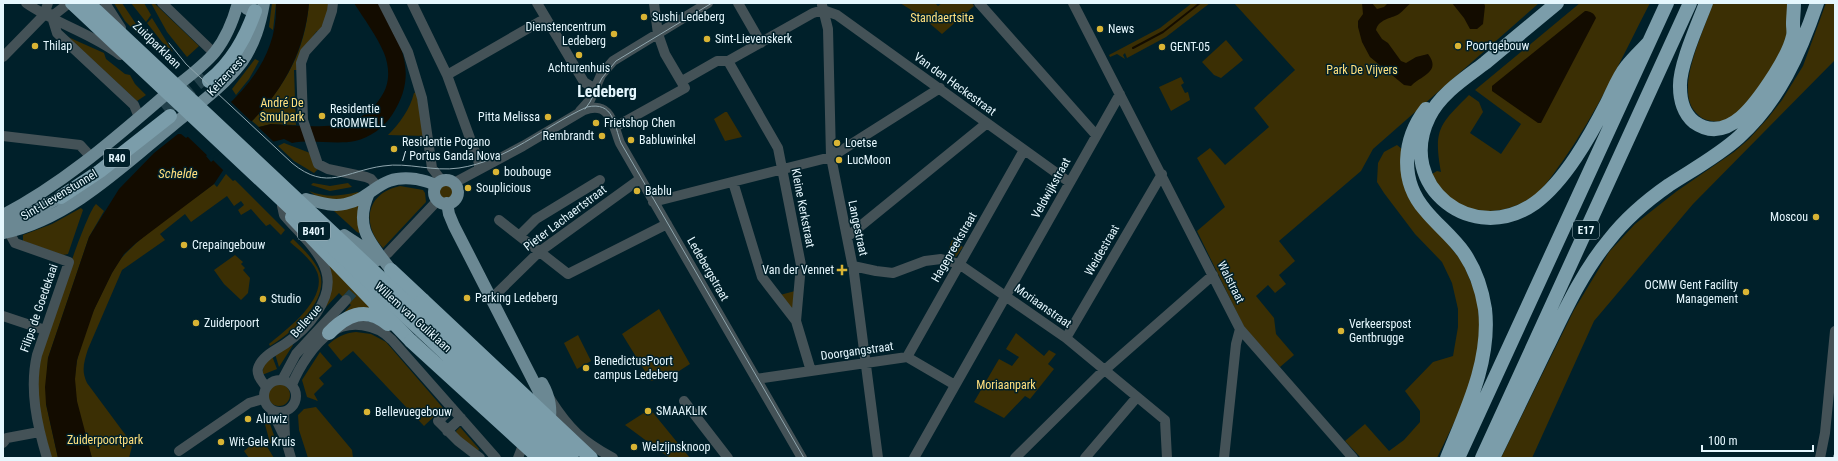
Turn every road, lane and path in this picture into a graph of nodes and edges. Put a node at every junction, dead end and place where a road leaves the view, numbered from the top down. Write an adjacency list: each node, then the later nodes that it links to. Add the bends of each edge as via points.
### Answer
1 (26, 3): 26 (street)
2 (48, 3): 26 (street)
3 (71, 3): 26 (street); 126 (highway, B401, bridge)
4 (88, 3): 128 (highway, B401, bridge)
5 (105, 3): 38 (street, Zuidparklaan, via 132,41)
6 (162, 3): 32 (street)
7 (333, 3): 64 (street, via 326,29 305,52 301,63 303,120 315,158 323,167 371,179)
8 (383, 3): 62 (street, via 404,42 422,98 432,168)
9 (412, 3): 35 (street)
10 (537, 3): 27 (street)
11 (654, 3): 28 (street)
12 (708, 3): 28 (street)
13 (738, 3): 31 (street)
14 (979, 3): 50 (street)
15 (1073, 3): 41 (street, Walstraat)
16 (1550, 3): 141 (highway, via 1439,95 1418,119 1410,134 1409,175 1415,193 1424,210 1464,253 1477,279 1485,309 1482,365)
17 (1557, 3): 30 (highway, E17, via 1455,87 1436,105 1429,117 1422,140 1421,157 1424,168 1436,193 1460,212 1474,217 1507,216 1535,202 1549,190 1564,172 1599,118 1626,67)
18 (1668, 3): 30 (highway, E17)
19 (1690, 3): 143 (highway, E17)
20 (1706, 3): 29 (highway, via 1684,63 1680,86 1684,110 1700,126 1718,129 1742,117 1761,97 1784,59)
21 (1794, 3): 29 (highway)
22 (1804, 3): 29 (highway)
23 (1817, 3): 144 (highway, via 1799,53 1783,84 1761,114 1739,137 1631,215 1589,266 1565,309)
24 (247, 5): 32 (main road, Keizervest / R40); 36 (highway, via 242,42 231,59); 43 (main road, Keizervest / R40, via 261,22 250,48)
25 (822, 6): 31 (street); 40 (street, Van den Heckestraat); 54 (street, Langestraat, via 828,29)
26 (48, 17): 33 (street); 42 (street, via 106,45); 47 (street, via 57,33 134,105)
27 (546, 18): 35 (street); 39 (street, via 584,82)
28 (658, 34): 37 (street, via 665,54); 39 (street, via 613,61)
29 (1794, 35)
30 (1649, 42): 142 (highway, E17)
31 (761, 43): 34 (street)
32 (214, 53): 38 (main road, Keizervest / R40)
33 (3, 57)
34 (728, 61): 37 (street, via 717,61); 56 (street, Kleine Kerkstraat, via 778,148)
35 (447, 75): 55 (street)
36 (207, 79)
37 (682, 81): 49 (street, via 685,88)
38 (179, 84): 42 (main road, R40); 43 (main road)
39 (594, 88): 44 (street)
40 (940, 88): 48 (street, Van den Heckestraat); 54 (street)
41 (1120, 94): 50 (street, Veldwijkstraat); 57 (street, Walstraat)
42 (164, 96): 46 (main road, Bellevue); 47 (main road, R40)
43 (205, 106): 46 (main road, R40); 66 (main road)
44 (580, 112): 49 (street, Ledebergstraat, via 594,108 605,111 613,120); 55 (street)
45 (167, 113): 65 (highway, Sint-Lievenstunnel / R40)
46 (185, 115): 69 (main road, Bellevue); 74 (main road, R40, via 83,197 46,217)
47 (139, 117): 53 (main road, R40)
48 (987, 123): 52 (street, Van den Heckestraat); 77 (street)
49 (615, 127): 58 (street, Ledebergstraat, via 620,143)
50 (1096, 135): 61 (street, Veldwijkstraat)
51 (3, 136): 53 (street, via 80,145)
52 (1024, 150): 61 (street, Van den Heckestraat); 80 (street, Hagepreekstraat)
53 (91, 157): 70 (main road, R40)
54 (831, 157): 56 (street); 77 (street, Langestraat)
55 (479, 169): 63 (street)
56 (782, 170): 60 (street); 88 (street, Kleine Kerkstraat, via 801,265)
57 (1162, 174): 83 (street, Walstraat); 93 (street, Weidestraat)
58 (640, 179): 68 (street, Ledebergstraat); 78 (street, Pieter Lachaertstraat)
59 (600, 180): 76 (street, via 536,219)
60 (733, 182): 68 (street); 88 (street, via 762,277)
61 (1069, 182): 84 (street, Veldwijkstraat)
62 (439, 183): 63 (main road, via 449,180); 64 (main road, via 406,178 390,180); 67 (main road, via 435,194)
63 (454, 183): 67 (main road, via 458,195 453,201)
64 (373, 190): 66 (main road, via 344,205); 82 (main road, via 362,208 364,228 368,238)
65 (60, 195): 72 (main road, Sint-Lievenstunnel / R40); 74 (main road, Sint-Lievenstunnel / R40)
66 (306, 199): 75 (main road, Willem van Guliklaan)
67 (443, 202): 79 (street); 86 (main road)
68 (654, 202): 73 (street, Ledebergstraat)
69 (286, 211): 94 (highway); 103 (street, Bellevue, via 284,215 322,261 328,291 323,304 310,320 291,339 270,353 260,365 259,377); 112 (main road, Willem van Guliklaan, via 302,217)
70 (3, 215)
71 (499, 220): 76 (street)
72 (3, 221)
73 (667, 224): 78 (street, via 568,274); 99 (street, Ledebergstraat)
74 (5, 231): 90 (street, Filips de Goedekaai, via 15,243 69,262)
75 (344, 235): 82 (main road); 112 (main road, Willem van Guliklaan, via 359,256)
76 (520, 235): 78 (street)
77 (847, 237): 81 (street, Langestraat)
78 (539, 252): 86 (street, Pieter Lachaertstraat)
79 (388, 253)
80 (959, 264): 81 (street, Moriaanstraat, via 941,258 893,273); 84 (street, Moriaanstraat); 95 (street, Hagepreekstraat)
81 (853, 266): 96 (street, Langestraat)
82 (391, 270): 130 (highway, bridge)
83 (1213, 275): 89 (street, Walstraat); 97 (street)
84 (1005, 295): 93 (street, Moriaanstraat); 101 (street, Veldwijkstraat)
85 (346, 300): 100 (street, via 296,354)
86 (494, 303): 106 (main road, via 506,315); 112 (main road, via 540,396)
87 (3, 316): 90 (street)
88 (796, 321): 98 (street, Kleine Kerkstraat)
89 (1240, 329): 139 (street, via 1236,344); 140 (street, Walstraat)
90 (45, 330): 114 (street, Filips de Goedekaai, via 34,369 33,383)
91 (1835, 331): 145 (street, via 1825,433)
92 (329, 333): 94 (highway, via 344,319 365,314 383,320); 102 (street, via 307,358); 108 (street, via 358,325 384,333)
93 (1066, 338): 97 (street, Moriaanstraat)
94 (411, 341): 125 (highway, bridge)
95 (907, 358): 96 (street, Doorgangstraat); 101 (street, Doorgangstraat)
96 (865, 364): 98 (street, Doorgangstraat); 134 (street, Langestraat)
97 (1104, 370): 104 (street, Moriaanstraat); 136 (street)
98 (811, 371): 99 (street, Doorgangstraat)
99 (756, 378): 133 (street, Ledebergstraat)
100 (282, 380): 102 (street); 103 (street, via 273,381)
101 (955, 384): 135 (street, Veldwijkstraat)
102 (292, 385): 110 (street, via 296,393 295,402)
103 (266, 387): 105 (street)
104 (1137, 397): 137 (street); 138 (street, Moriaanstraat, via 1165,420)
105 (263, 399): 109 (street); 118 (street, via 249,404)
106 (550, 399): 115 (main road, via 551,415); 131 (street, via 573,431 586,443)
107 (684, 401): 132 (street)
108 (452, 408): 111 (street); 113 (street, via 438,421)
109 (272, 411): 110 (street); 116 (street)
110 (284, 412): 116 (street)
111 (461, 418): 113 (street); 122 (street)
112 (535, 421): 115 (main road); 123 (street)
113 (447, 431): 121 (street)
114 (39, 432): 117 (street); 119 (street, Filips de Goedekaai)
115 (546, 432): 124 (street); 127 (main road); 129 (main road)
116 (285, 437): 120 (street)
117 (4, 439)
118 (179, 451)
119 (47, 458)
120 (291, 458)
121 (480, 458)
122 (496, 458)
123 (518, 458)
124 (531, 458)
125 (539, 458)
126 (557, 458)
127 (568, 458)
128 (572, 458)
129 (585, 458)
130 (591, 458)
131 (613, 458)
132 (728, 458)
133 (802, 458)
134 (878, 458)
135 (914, 458)
136 (1015, 458)
137 (1085, 458)
138 (1167, 458)
139 (1224, 458)
140 (1353, 458)
141 (1447, 458)
142 (1458, 458)
143 (1482, 458)
144 (1493, 458)
145 (1820, 458)

